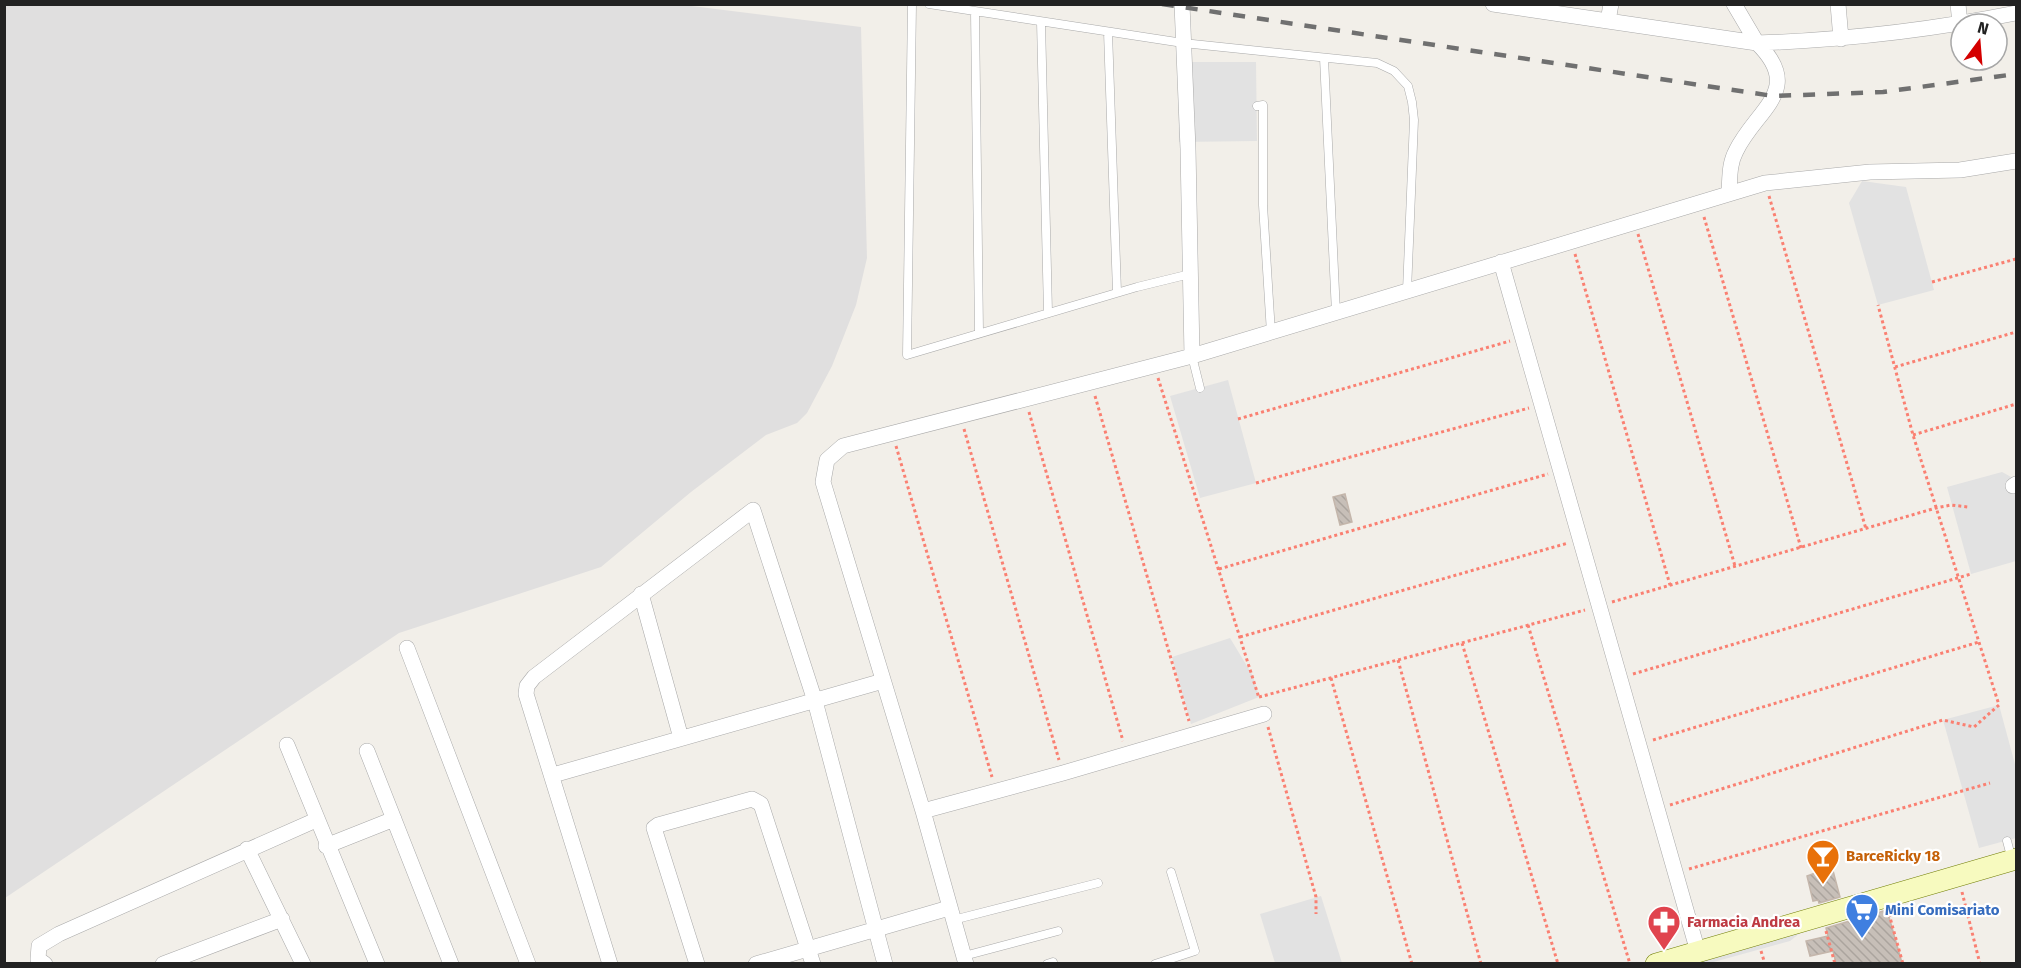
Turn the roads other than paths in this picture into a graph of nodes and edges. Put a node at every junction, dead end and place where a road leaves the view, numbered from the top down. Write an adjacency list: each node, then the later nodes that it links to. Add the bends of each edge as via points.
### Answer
1 (912, 4): 26 (lane, via 907,355)
2 (930, 4): 8 (lane)
3 (1182, 4): 14 (street)
4 (1493, 4): 9 (street)
5 (1611, 4): 9 (street)
6 (1734, 4): 15 (street)
7 (1838, 4): 13 (street)
8 (975, 12): 10 (lane); 26 (lane)
9 (1608, 21): 15 (street)
10 (1041, 22): 12 (lane); 24 (lane)
11 (1949, 25): 13 (street)
12 (1108, 32): 14 (lane); 23 (lane)
13 (1840, 39): 15 (street)
14 (1183, 43): 16 (lane); 21 (street)
15 (1757, 43): 19 (street, via 1772,58 1777,81 1770,103 1735,153)
16 (1324, 58): 22 (lane, via 1377,63 1394,71 1408,86 1414,120); 25 (lane)
17 (1257, 106): 27 (lane, via 1263,105 1263,205)
18 (2016, 161): 19 (street, via 1960,170 1765,183)
19 (1729, 192): 20 (street)
20 (1501, 262): 22 (street); 52 (street)
21 (1190, 274): 23 (lane); 28 (street)
22 (1407, 291): 25 (street)
23 (1117, 292): 24 (lane)
24 (1048, 312): 26 (lane)
25 (1336, 313): 27 (street)
26 (979, 332)
27 (1271, 333): 28 (street)
28 (1192, 357): 29 (lane); 32 (street, via 843,446 827,460 823,482)
29 (1200, 388)
30 (641, 594): 33 (street, via 753,510); 35 (street); 38 (street, via 527,686 526,694)
31 (407, 648): 59 (street)
32 (883, 681): 33 (street); 39 (street)
33 (815, 701): 35 (street); 49 (street)
34 (1264, 714): 39 (street)
35 (681, 738): 38 (street)
36 (287, 745): 41 (street)
37 (367, 751): 40 (street)
38 (553, 775): 60 (street)
39 (923, 811): 47 (street)
40 (394, 819): 42 (street); 58 (street)
41 (316, 820): 42 (street); 43 (street)
42 (326, 846): 57 (street)
43 (247, 849): 48 (street); 54 (street, via 59,934 36,952)
44 (2012, 853): 52 (street, via 1958,876)
45 (1171, 872): 65 (lane, via 1195,951)
46 (1098, 883): 47 (lane)
47 (951, 914): 49 (street); 53 (street)
48 (282, 919): 55 (street); 56 (street)
49 (876, 929): 51 (street); 64 (street)
50 (1058, 931): 53 (lane)
51 (808, 948): 61 (street, via 761,804 752,799 654,828); 62 (street); 63 (street)
52 (1698, 951): 66 (street)
53 (965, 960)
54 (45, 963)
55 (163, 963)
56 (303, 963)
57 (376, 963)
58 (451, 963)
59 (528, 963)
60 (610, 963)
61 (697, 963)
62 (756, 963)
63 (813, 963)
64 (885, 963)
65 (1155, 963)
66 (1656, 963)

